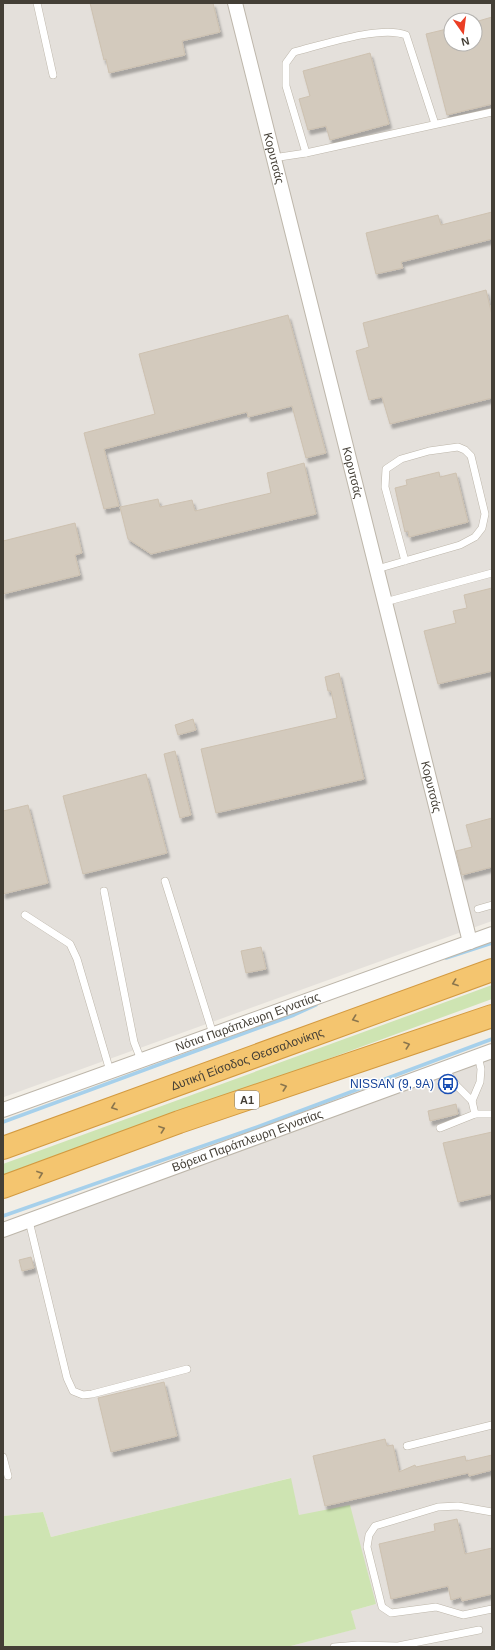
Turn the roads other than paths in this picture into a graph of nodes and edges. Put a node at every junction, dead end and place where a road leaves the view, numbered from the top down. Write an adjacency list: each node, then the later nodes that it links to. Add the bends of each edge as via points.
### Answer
1 (37, 3): 3 (lane)
2 (235, 3): 7 (street, Κορυτσάς)
3 (53, 75)
4 (492, 112): 5 (lane)
5 (435, 124): 6 (lane); 6 (lane, via 406,35 398,32 377,32 294,52 286,63 286,86)
6 (306, 153): 7 (lane)
7 (274, 158): 9 (street, Κορυτσάς)
8 (405, 560): 8 (lane, via 385,487 386,468 401,459 429,451 458,447 465,450 471,456 485,514 482,528 475,536 460,545); 9 (lane)
9 (377, 569): 11 (street, Κορυτσάς)
10 (492, 573): 11 (lane)
11 (385, 602): 18 (street, Κορυτσάς)
12 (165, 882): 21 (lane)
13 (104, 891): 24 (lane, via 134,1042)
14 (492, 905): 15 (lane)
15 (478, 909)
16 (25, 915): 26 (lane, via 70,944 77,959)
17 (492, 934): 18 (street, Νότια Παράπλευρη Εγνατίας)
18 (470, 942): 21 (street, Νότια Παράπλευρη Εγνατίας)
19 (492, 970): 32 (highway, Δυτική Είσοδος Θεσσαλονίκης, one-way to 32)
20 (492, 1016): 33 (highway, Α1, one-way to 20, via 187,1120)
21 (213, 1034): 24 (street, Νότια Παράπλευρη Εγνατίας)
22 (492, 1051): 23 (street, Βόρεια Παράπλευρη Εγνατίας)
23 (478, 1056): 25 (street, Βόρεια Παράπλευρη Εγνατίας); 27 (lane, via 480,1082)
24 (141, 1060): 26 (street, Νότια Παράπλευρη Εγνατίας)
25 (444, 1068): 27 (lane); 34 (street, Βόρεια Παράπλευρη Εγνατίας)
26 (110, 1071): 28 (street, Νότια Παράπλευρη Εγνατίας)
27 (472, 1101): 29 (lane)
28 (3, 1110)
29 (475, 1114): 30 (lane); 31 (lane)
30 (492, 1114)
31 (440, 1128)
32 (3, 1148)
33 (3, 1188)
34 (29, 1221): 35 (street, Βόρεια Παράπλευρη Εγνατίας); 36 (lane, via 67,1378 73,1391 83,1395 92,1394)
35 (3, 1230)
36 (187, 1370)
37 (492, 1425): 38 (lane)
38 (406, 1446)
39 (3, 1457): 40 (lane)
40 (8, 1476)
41 (492, 1512): 42 (lane, via 458,1506 438,1507 375,1526 369,1535 367,1547 382,1607 391,1613 436,1607 462,1615)
42 (492, 1609)
43 (479, 1630): 44 (lane, via 398,1646)
44 (334, 1647)

